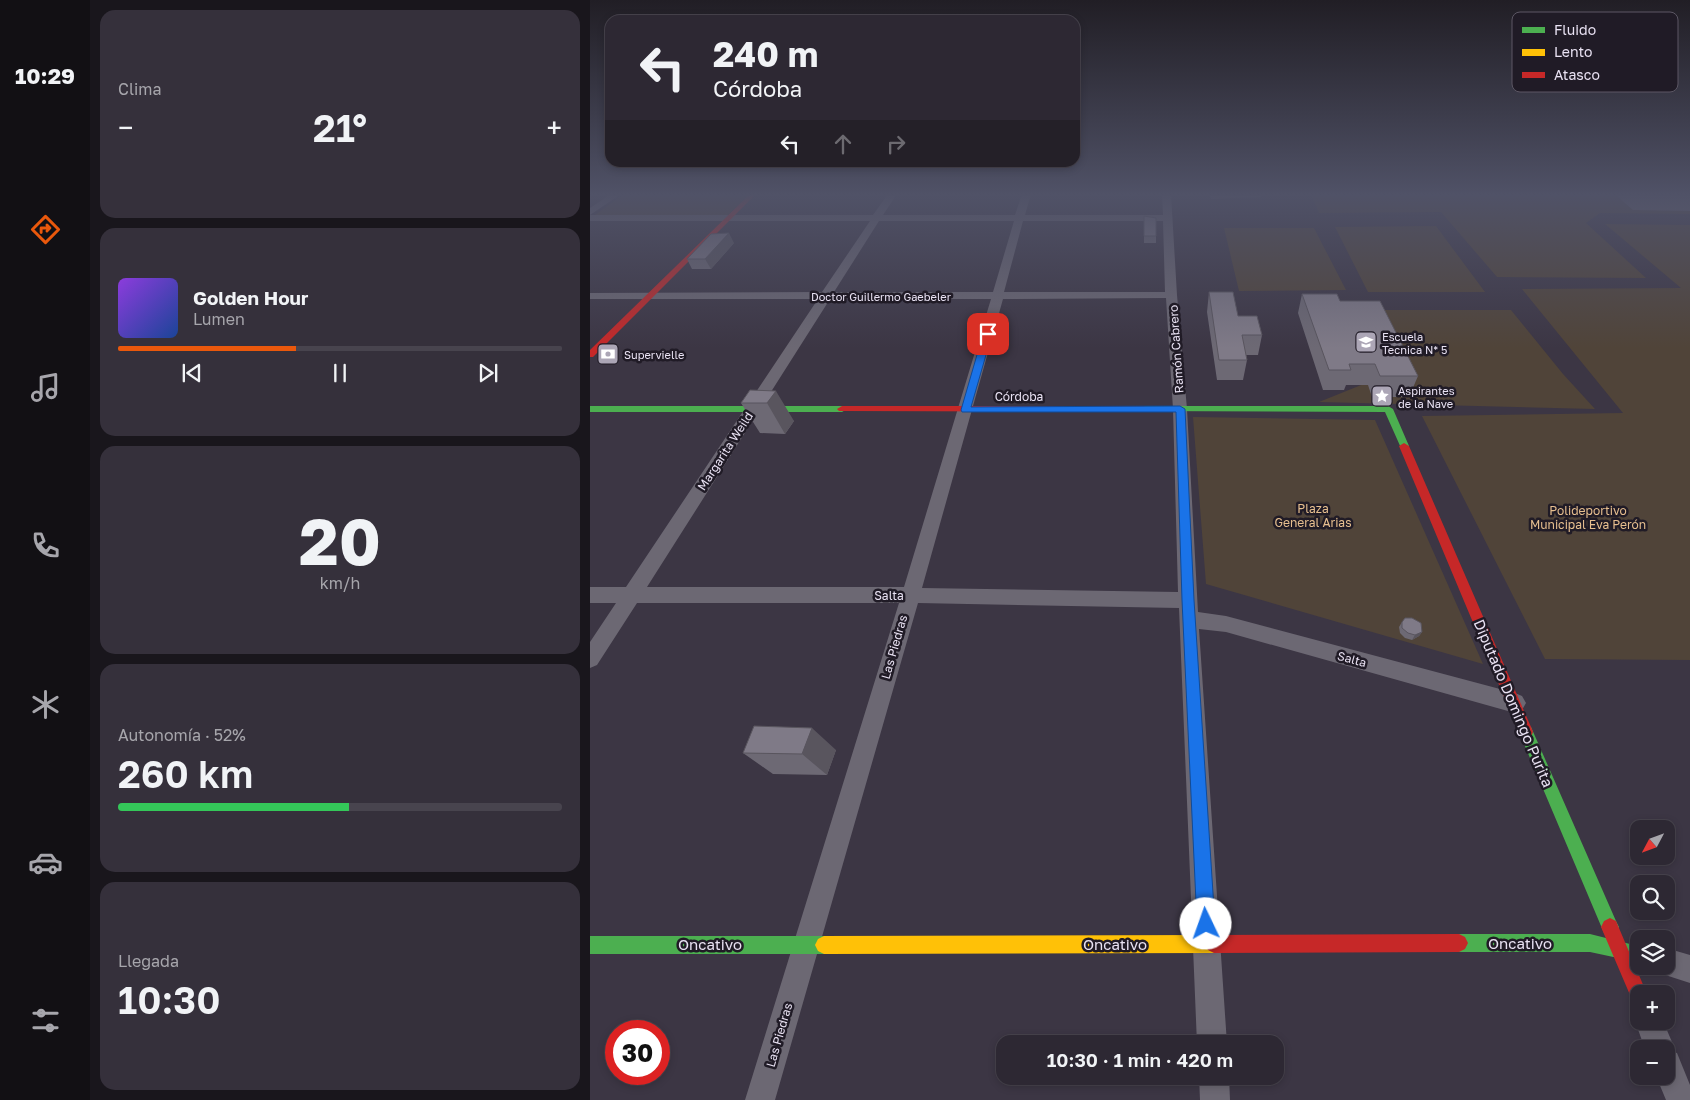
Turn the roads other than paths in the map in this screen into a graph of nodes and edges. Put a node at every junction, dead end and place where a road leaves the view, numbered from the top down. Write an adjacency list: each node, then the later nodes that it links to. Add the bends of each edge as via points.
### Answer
1 (702, 245): 7 (street)
2 (858, 245): 8 (street, Margarita Weild)
3 (1012, 245): 9 (street, Las Piedras)
4 (1169, 245): 5 (street, Ramón Cabrero)
5 (1172, 295): 9 (street, Doctor Guillermo Gaebeler); 13 (street, Ramón Cabrero)
6 (590, 296): 7 (street, Doctor Guillermo Gaebeler)
7 (651, 296): 8 (street, Doctor Guillermo Gaebeler); 10 (street)
8 (826, 296): 9 (street, Doctor Guillermo Gaebeler); 12 (street, Margarita Weild)
9 (998, 296): 14 (street, Las Piedras)
10 (590, 355)
11 (590, 409): 12 (street, Córdoba)
12 (752, 409): 14 (street, Córdoba); 17 (street, Margarita Weild)
13 (1180, 409): 14 (street, Córdoba); 15 (street, Córdoba); 19 (street, Ramón Cabrero)
14 (966, 410): 18 (street, Las Piedras)
15 (1388, 410): 21 (street, Diputado Domingo Purita)
16 (590, 595): 17 (street, Salta)
17 (632, 595): 18 (street, Salta); 20 (street, Margarita Weild)
18 (910, 595): 19 (street, Salta); 22 (street, Las Piedras)
19 (1189, 609): 21 (street, Salta, via 1226,624); 23 (street, Ramón Cabrero)
20 (590, 659)
21 (1515, 703): 25 (street, Diputado Domingo Purita)
22 (806, 944): 23 (street, Oncativo); 24 (street, Oncativo); 33 (street, Las Piedras)
23 (1207, 944): 25 (street, Oncativo, via 1590,943); 30 (street, Ramón Cabrero)
24 (590, 945)
25 (1619, 948): 26 (street, Oncativo); 29 (street, Diputado Domingo Purita)
26 (1630, 951)
27 (1675, 965): 28 (street)
28 (1690, 969)
29 (1634, 985)
30 (1212, 1035)
31 (1215, 1085): 34 (street)
32 (1675, 1085): 35 (street)
33 (760, 1100)
34 (1216, 1100)
35 (1681, 1100)

